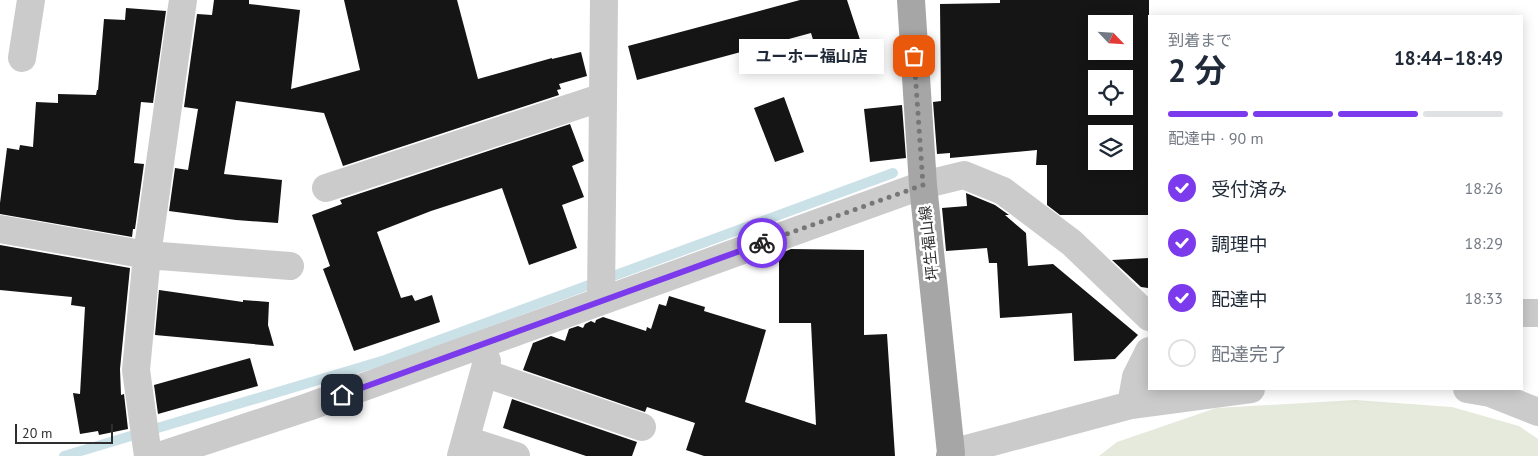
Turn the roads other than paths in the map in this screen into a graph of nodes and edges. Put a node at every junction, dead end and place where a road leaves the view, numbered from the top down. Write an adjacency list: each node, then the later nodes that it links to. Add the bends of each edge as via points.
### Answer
1 (31, 0): 5 (street)
2 (183, 0): 10 (street)
3 (604, 0): 6 (street)
4 (911, 0): 7 (main road, 坪生福山線)
5 (22, 58)
6 (602, 97): 8 (street); 12 (street)
7 (923, 185): 12 (street); 15 (street, via 964,175 1003,191 1072,243); 26 (main road, 坪生福山線)
8 (326, 188)
9 (0, 229): 10 (street)
10 (147, 255): 11 (street); 25 (street, via 136,370)
11 (290, 266)
12 (601, 299): 16 (street)
13 (1523, 313): 14 (street)
14 (1538, 313)
15 (1148, 316)
16 (478, 345): 18 (street, via 487,361); 25 (street, via 308,407)
17 (1148, 353): 21 (street, via 1136,378)
18 (484, 373): 23 (street); 24 (street)
19 (1244, 390): 21 (street)
20 (1473, 390): 22 (street, via 1490,393)
21 (1131, 405): 26 (street)
22 (1538, 412)
23 (642, 427)
24 (463, 448): 27 (street)
25 (151, 454)
26 (951, 454)
27 (516, 456)

